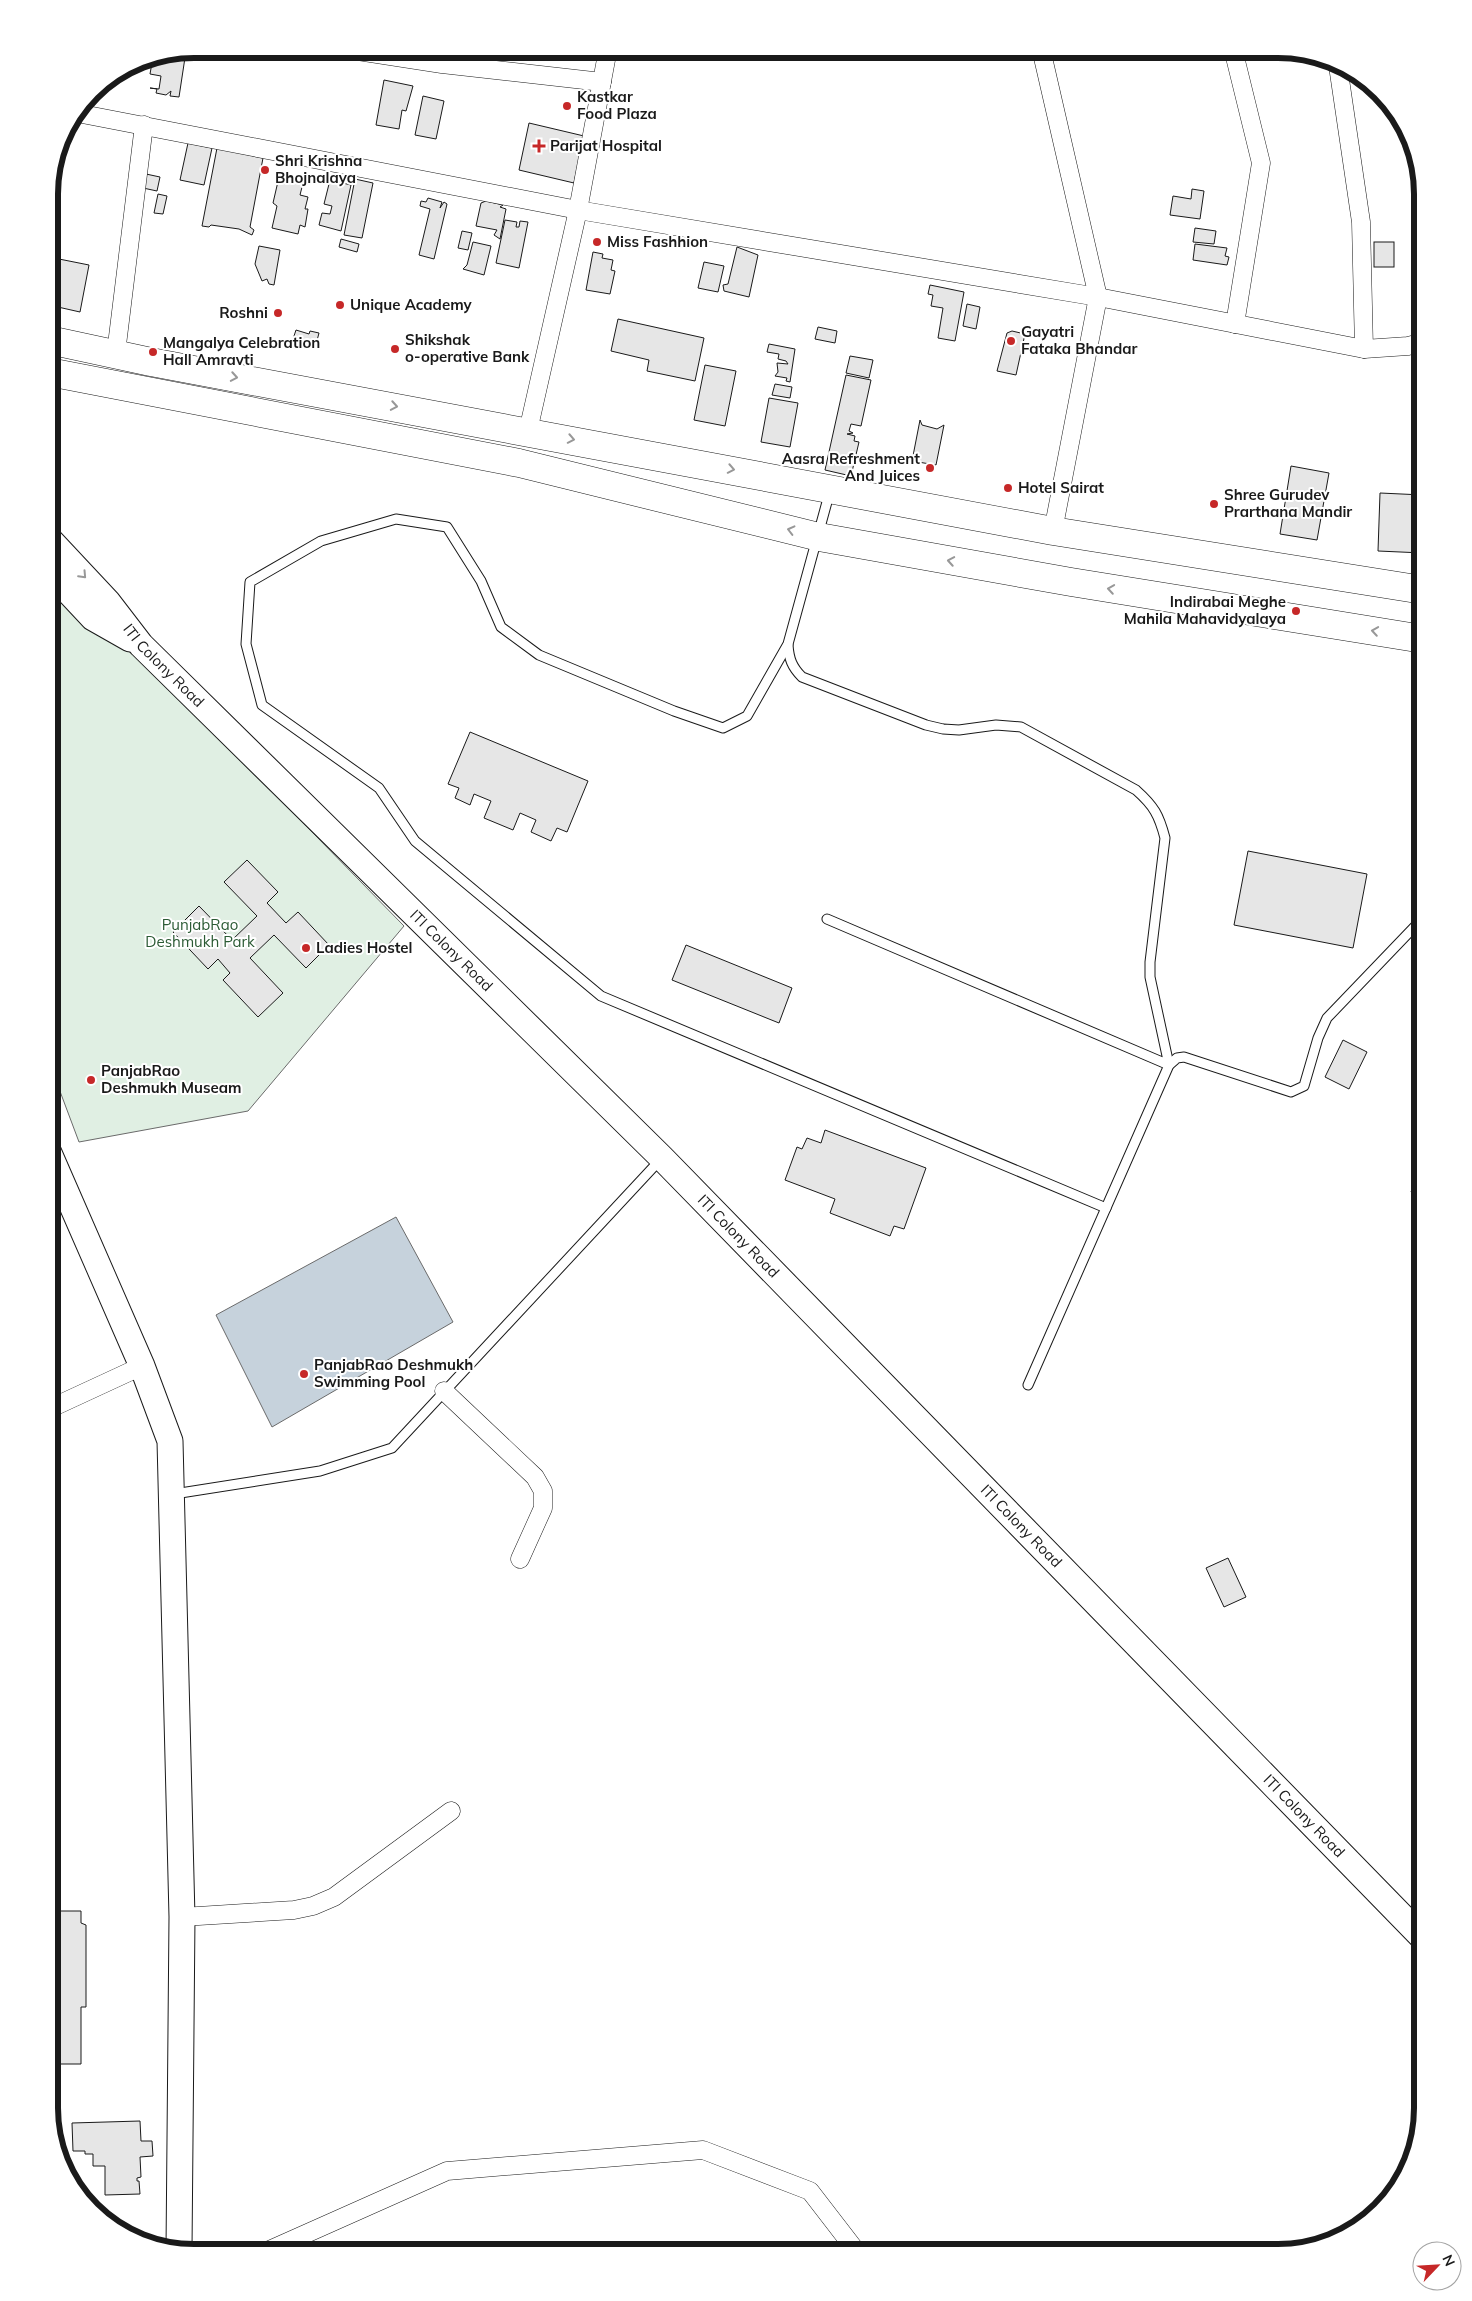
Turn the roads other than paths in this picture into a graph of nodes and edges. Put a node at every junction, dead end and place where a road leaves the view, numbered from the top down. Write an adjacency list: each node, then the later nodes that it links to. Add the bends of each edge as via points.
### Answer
1 (403, 58): 6 (street)
2 (606, 58): 6 (street)
3 (1043, 58): 10 (street)
4 (1235, 58): 11 (street, via 1261,163)
5 (1339, 71): 14 (street, via 1361,222)
6 (602, 82): 9 (street)
7 (83, 114): 8 (street)
8 (144, 125): 9 (street); 15 (street)
9 (578, 210): 10 (street); 19 (street)
10 (1098, 298): 11 (street); 21 (street)
11 (1235, 324): 14 (street)
12 (58, 342): 15 (main road)
13 (1414, 344): 14 (street)
14 (1364, 348)
15 (116, 353): 16 (main road)
16 (151, 362): 18 (main road); 19 (main road, one-way to 19)
17 (58, 374): 18 (main road)
18 (141, 389): 22 (main road, one-way to 18, via 519,463)
19 (528, 431): 20 (main road, one-way to 20)
20 (831, 488): 21 (main road); 22 (lane)
21 (1053, 531): 25 (main road)
22 (818, 536): 26 (main road, one-way to 22, via 1071,582); 27 (lane)
23 (58, 549): 28 (street, ITI Colony Road, one-way to 28, via 108,602)
24 (58, 581): 28 (street, via 93,618)
25 (1414, 589)
26 (1414, 638)
27 (788, 644): 31 (lane, via 789,659 802,677 943,729 996,725 1021,727 1136,790 1151,804 1160,818 1165,838 1150,977); 34 (lane, via 747,716 723,728 539,655 501,627 481,580 447,527 396,519 321,541 250,582 246,644 262,705 379,788 415,841 601,996)
28 (141, 645): 32 (street, ITI Colony Road)
29 (827, 919): 31 (lane)
30 (1414, 924): 31 (lane, via 1327,1018 1301,1089 1291,1092 1184,1058 1177,1058)
31 (1169, 1066): 34 (lane)
32 (662, 1158): 37 (lane); 43 (street, ITI Colony Road)
33 (59, 1202): 35 (street)
34 (1106, 1208): 36 (lane)
35 (142, 1366): 38 (street); 39 (street, via 170,1441)
36 (1028, 1385)
37 (444, 1391): 39 (lane, via 392,1448 320,1471); 40 (street, via 535,1477 543,1491 544,1508)
38 (58, 1405)
39 (172, 1495): 42 (street)
40 (520, 1559)
41 (451, 1811): 42 (street, via 334,1897 313,1906)
42 (182, 1917): 44 (street)
43 (1414, 1929)
44 (179, 2242)
45 (285, 2243): 46 (street, via 447,2170 704,2150 810,2191)
46 (851, 2244)

